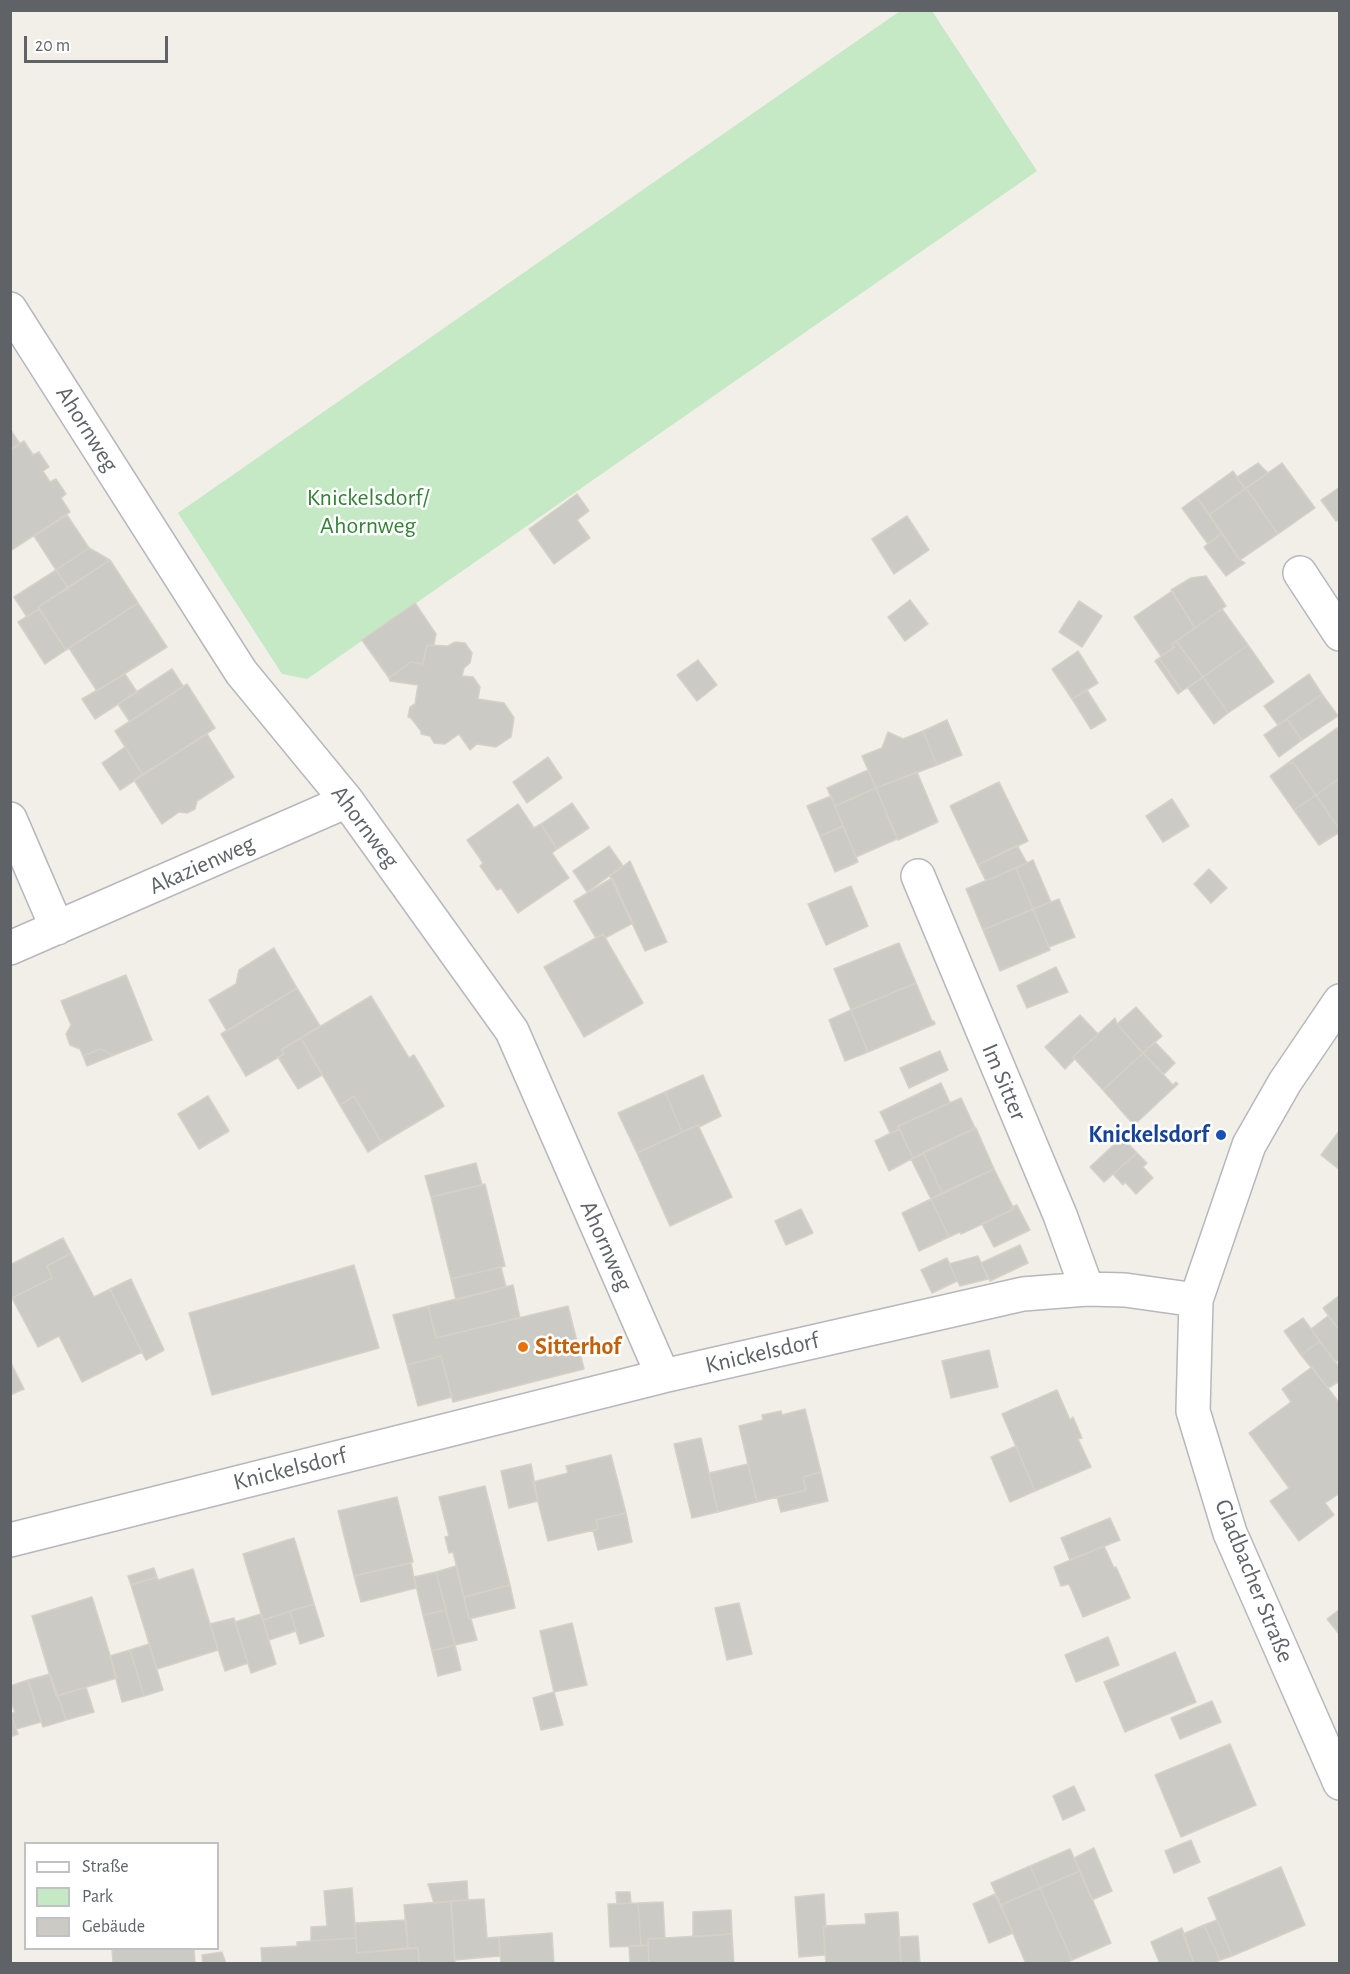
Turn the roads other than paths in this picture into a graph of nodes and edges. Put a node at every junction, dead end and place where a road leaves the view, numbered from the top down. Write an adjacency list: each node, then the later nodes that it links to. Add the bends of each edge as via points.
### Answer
1 (10, 309): 4 (street, Ahornweg, via 241,672)
2 (1300, 573): 3 (street)
3 (1340, 634)
4 (347, 801): 7 (street, Akazienweg); 12 (street, Ahornweg, via 512,1031)
5 (10, 819): 7 (street)
6 (918, 876): 10 (street, Im Sitter, via 1060,1215)
7 (57, 928): 8 (street, Akazienweg)
8 (10, 948)
9 (1340, 1001): 11 (street, via 1285,1082 1249,1145)
10 (1087, 1289): 11 (street, Knickelsdorf); 12 (street, Knickelsdorf, via 1023,1294)
11 (1196, 1300): 14 (street, Gladbacher Straße, via 1193,1411 1230,1533)
12 (663, 1376): 13 (street, Knickelsdorf)
13 (10, 1540)
14 (1340, 1783)

